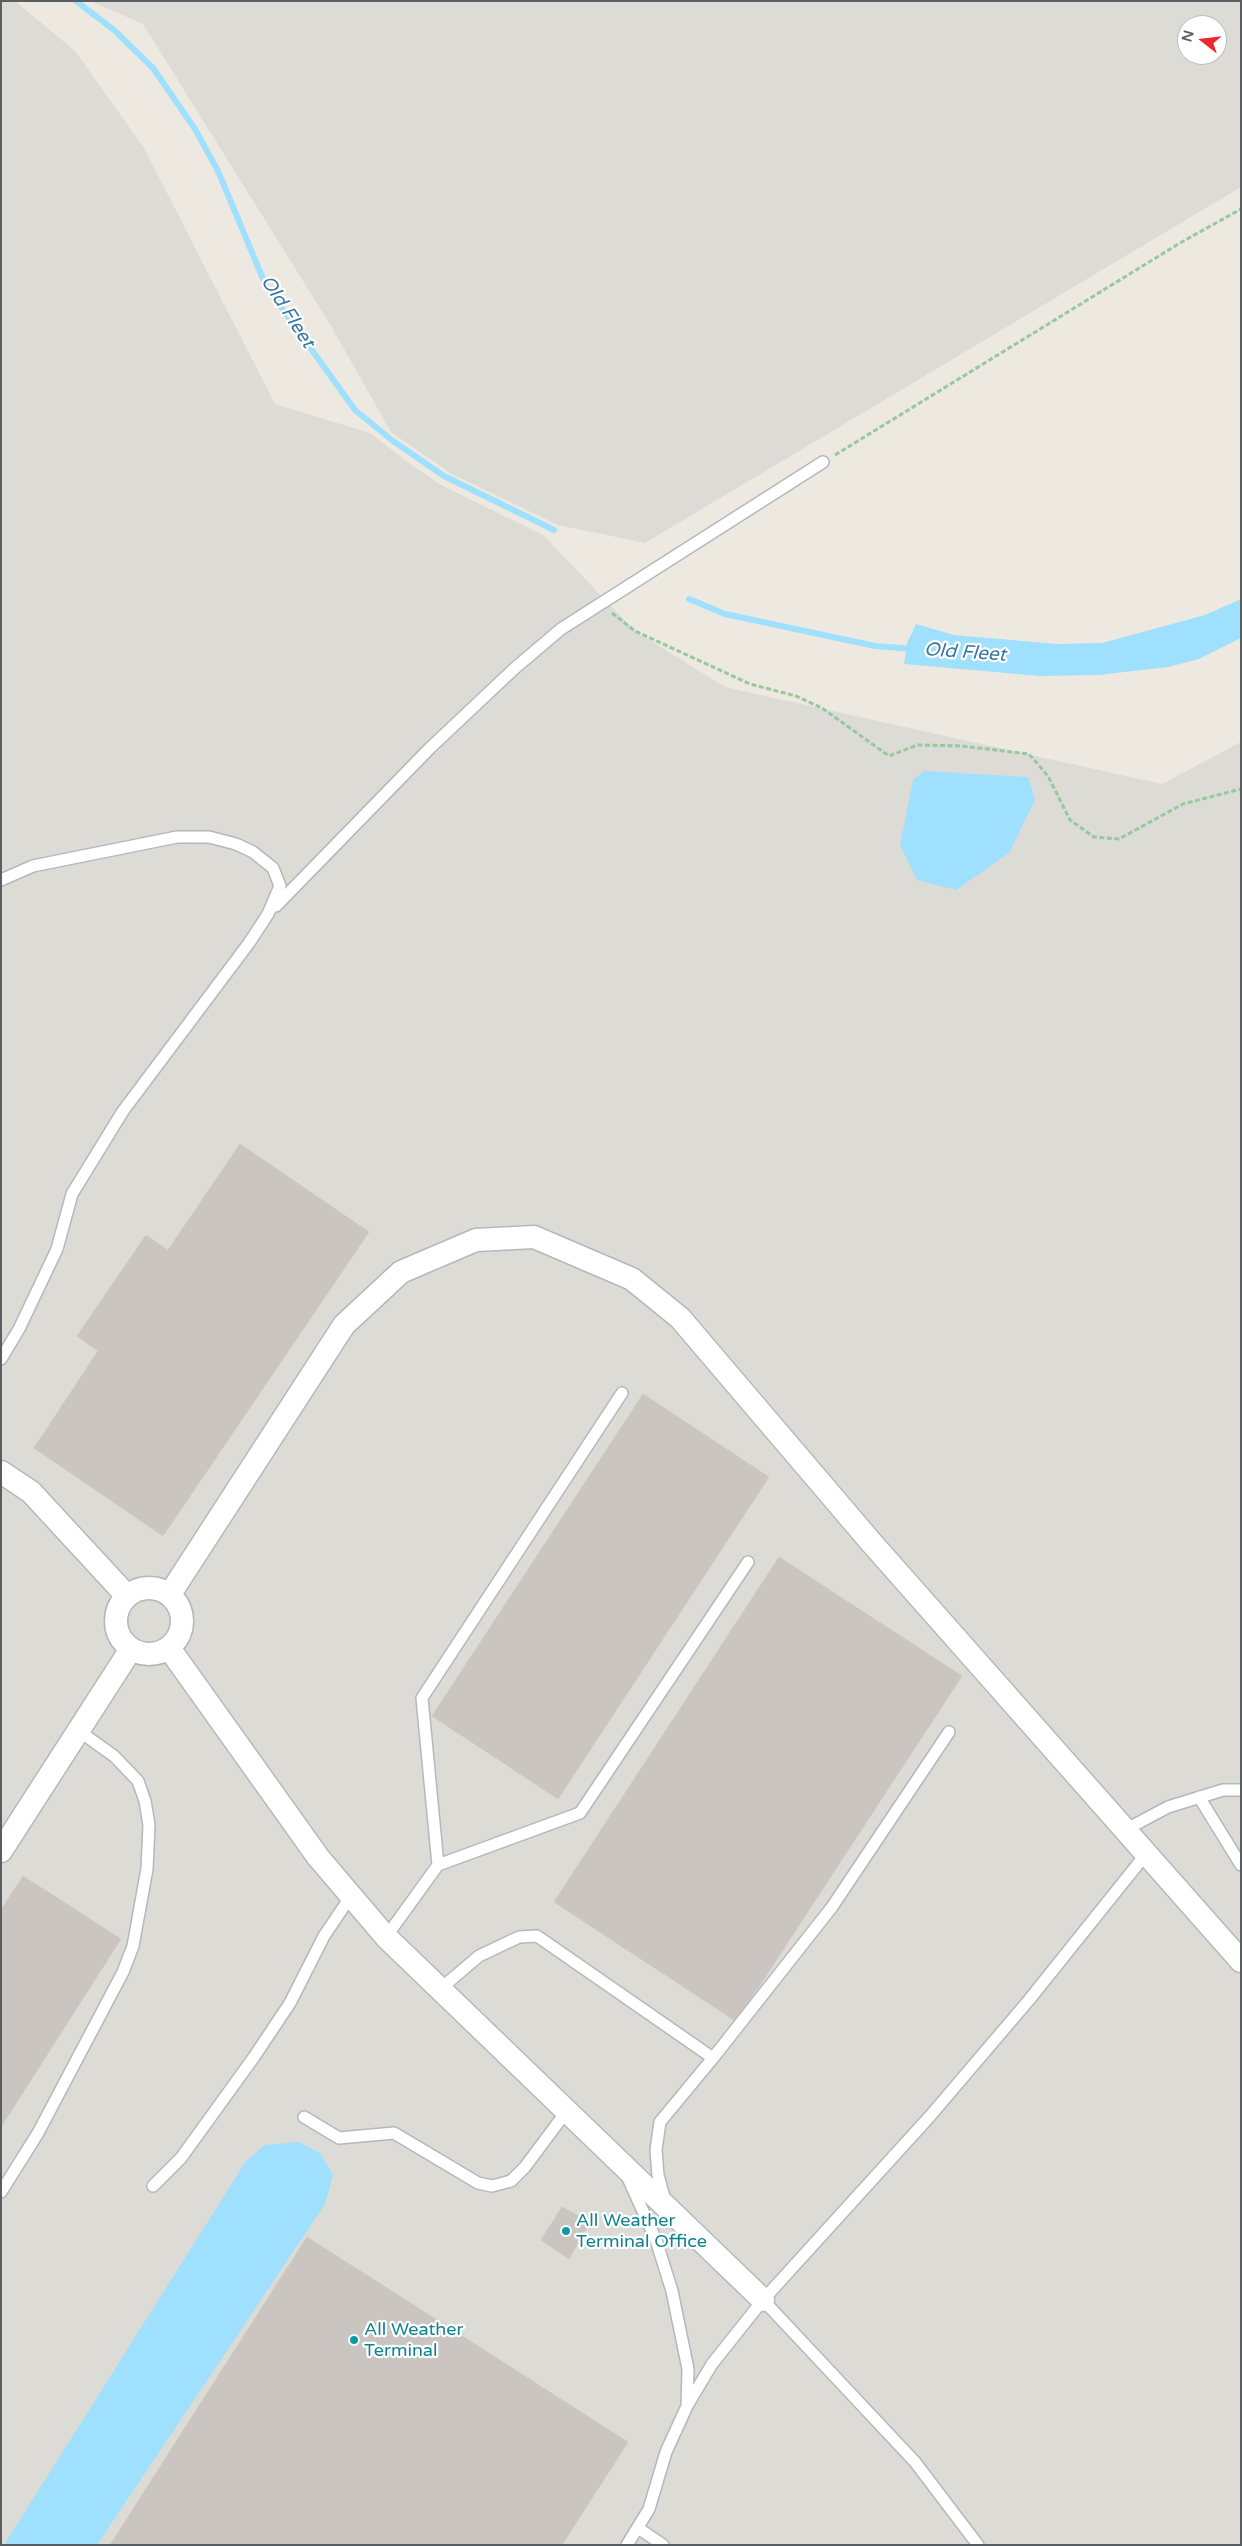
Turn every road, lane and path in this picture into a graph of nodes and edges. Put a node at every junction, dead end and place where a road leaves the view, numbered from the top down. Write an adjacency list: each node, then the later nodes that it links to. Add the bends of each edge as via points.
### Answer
1 (1241, 209): 2 (path, via 1180,243)
2 (824, 462): 3 (lane)
3 (601, 604): 4 (path, via 636,631 750,684 796,696 822,708 889,756 917,745 962,746 1029,754 1048,776 1070,820 1094,837 1119,840 1183,804); 6 (lane, via 561,629 515,668 430,748)
4 (1241, 789)
5 (1, 880): 6 (lane, via 33,866 177,837 209,838 253,852 273,868 280,886)
6 (268, 914): 7 (lane, via 123,1111 72,1194 57,1250)
7 (1, 1359)
8 (622, 1393): 22 (lane, via 422,1698)
9 (1, 1472): 12 (street, via 31,1492)
10 (748, 1562): 22 (lane, via 580,1813)
11 (170, 1594): 12 (street, via 148,1587); 13 (street, via 182,1621 176,1640); 19 (street, via 344,1325 401,1272 476,1240 534,1237 632,1279 680,1318 870,1542)
12 (127, 1596): 14 (street, via 120,1604 116,1623 120,1638)
13 (169, 1648): 14 (street, via 150,1654); 24 (street, via 318,1857)
14 (131, 1649): 15 (street)
15 (78, 1731): 20 (street); 33 (lane, via 114,1756 138,1781 149,1825 147,1869 133,1946 123,1972 38,2133)
16 (950, 1732): 28 (lane, via 832,1907)
17 (1241, 1790): 18 (lane, via 1223,1790)
18 (1199, 1797): 19 (lane, via 1168,1807); 23 (lane)
19 (1125, 1830): 21 (street)
20 (1, 1850)
21 (1146, 1854): 26 (street); 35 (lane, via 937,2108)
22 (438, 1865): 25 (lane)
23 (1241, 1865)
24 (351, 1896): 25 (street); 32 (lane, via 324,1936 290,2003 254,2057 181,2158)
25 (386, 1936): 27 (street)
26 (1241, 1961)
27 (439, 1990): 28 (lane, via 479,1956 519,1937 537,1936); 29 (street)
28 (713, 2058): 34 (lane, via 660,2122 656,2150 658,2175)
29 (566, 2112): 30 (lane, via 525,2168 511,2181 492,2186 478,2183 394,2132 339,2138); 31 (street)
30 (304, 2117)
31 (617, 2160): 34 (street); 36 (lane, via 656,2240 672,2291 688,2369)
32 (153, 2186)
33 (1, 2192)
34 (668, 2209): 35 (street)
35 (763, 2300): 36 (lane, via 712,2364); 40 (lane, via 915,2462)
36 (687, 2406): 37 (lane, via 666,2452 650,2509)
37 (638, 2528): 38 (lane); 39 (lane)
38 (627, 2545)
39 (663, 2545)
40 (978, 2545)

